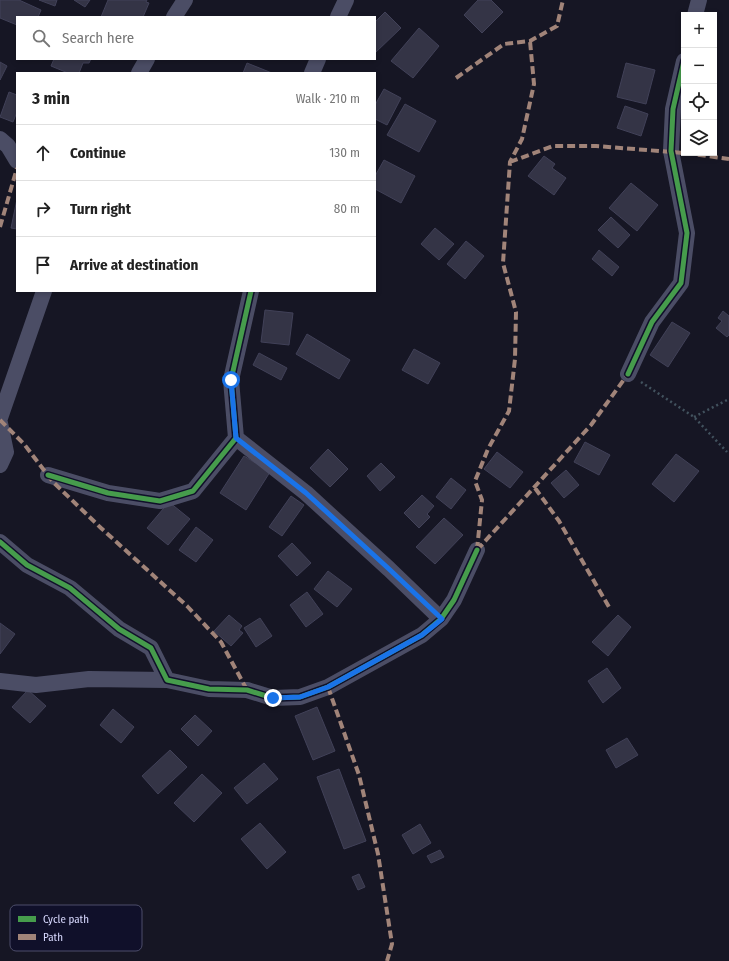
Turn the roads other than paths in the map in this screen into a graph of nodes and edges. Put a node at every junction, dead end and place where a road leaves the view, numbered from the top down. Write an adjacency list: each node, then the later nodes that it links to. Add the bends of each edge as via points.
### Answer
1 (184, 0): 5 (street)
2 (346, 0): 6 (street)
3 (699, 0): 4 (street)
4 (696, 12)
5 (175, 16)
6 (338, 16)
7 (147, 60): 9 (street)
8 (318, 60): 10 (street)
9 (140, 72)
10 (312, 72)
11 (681, 74): 16 (street, via 673,109 671,151 687,233 681,283 652,322)
12 (0, 139): 13 (street)
13 (16, 159)
14 (44, 292): 17 (street)
15 (251, 292): 19 (street, via 231,380)
16 (628, 374)
17 (0, 418)
18 (0, 422): 20 (street, via 6,452)
19 (236, 438): 21 (street, via 193,491 160,500 108,493); 24 (street, via 306,493)
20 (0, 465)
21 (48, 475)
22 (0, 542): 25 (street, via 27,565 70,588 119,629 151,648)
23 (477, 550): 24 (street, via 454,600)
24 (442, 619): 25 (street, via 422,635 328,687 300,697 273,698 247,690 209,689)
25 (167, 680): 26 (street, via 89,680 36,685)
26 (0, 681)

